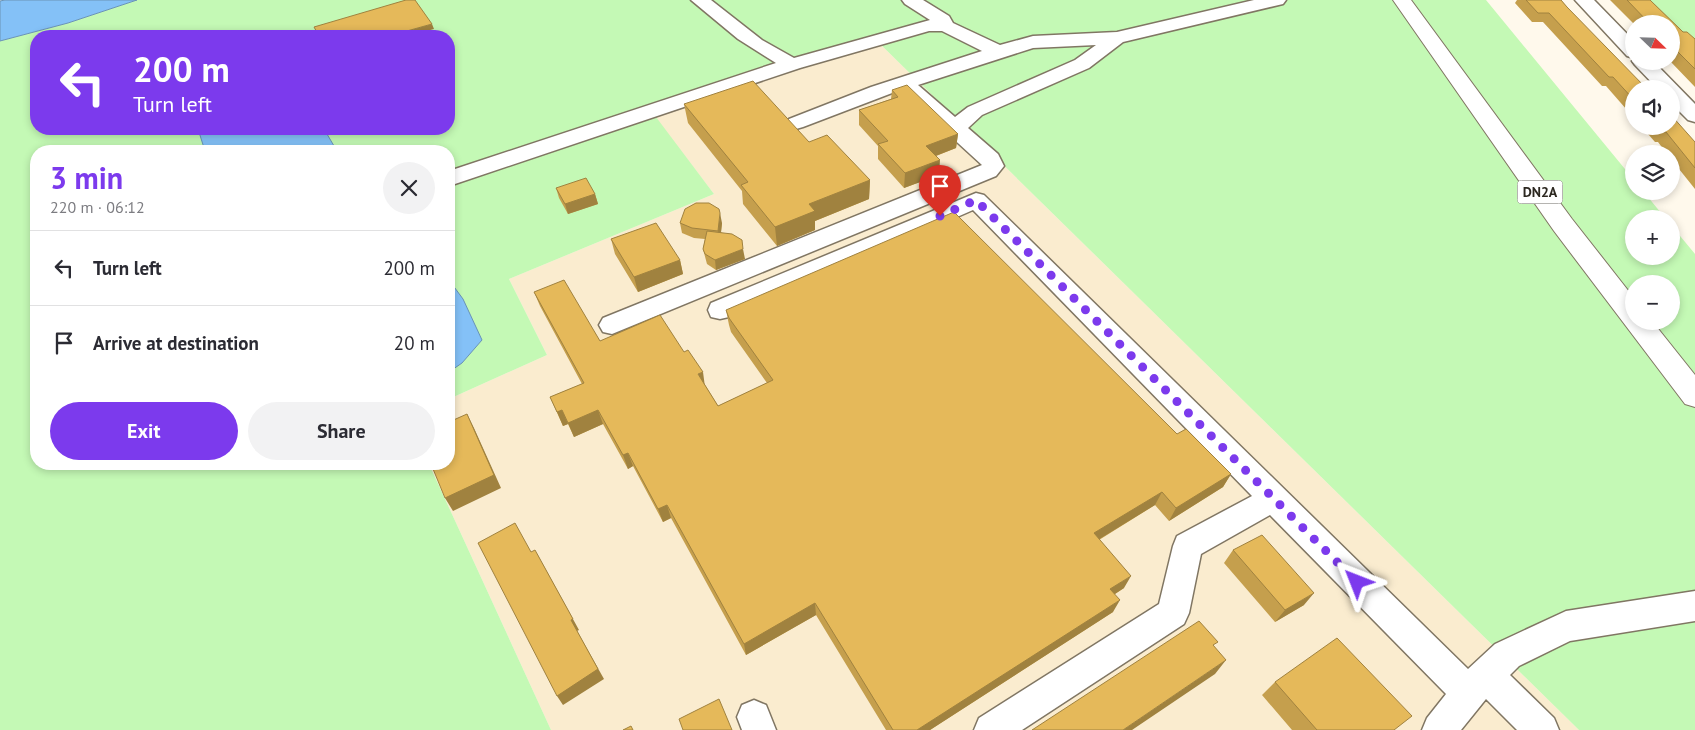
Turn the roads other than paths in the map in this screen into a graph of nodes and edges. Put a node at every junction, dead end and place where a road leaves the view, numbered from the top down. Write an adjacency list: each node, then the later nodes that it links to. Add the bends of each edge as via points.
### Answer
1 (700, 0): 10 (street, via 758,44)
2 (911, 0): 6 (street, via 943,20)
3 (1277, 0): 7 (street)
4 (1402, 0): 19 (highway, DN2A, via 1563,225)
5 (1584, 0): 8 (street)
6 (946, 26): 9 (street); 10 (street, via 928,25)
7 (1117, 38): 9 (street, via 1033,42); 17 (street, via 1082,64 975,111)
8 (1625, 43)
9 (1000, 52): 13 (street)
10 (793, 64): 18 (street)
11 (1651, 70): 12 (street)
12 (1660, 80)
13 (904, 83): 16 (street); 17 (street)
14 (1680, 100): 15 (street)
15 (1695, 116)
16 (796, 123)
17 (954, 128): 21 (street, via 990,159 994,166 982,176)
18 (455, 177)
19 (1625, 305)
20 (720, 310): 24 (street, via 976,200)
21 (612, 325)
22 (1644, 330): 23 (highway)
23 (1695, 396)
24 (1274, 498): 26 (street); 27 (street, via 1188,546 1173,613)
25 (1695, 606): 26 (street, via 1566,626 1507,655)
26 (1477, 684): 28 (street); 29 (street)
27 (991, 730)
28 (1439, 730)
29 (1542, 730)

